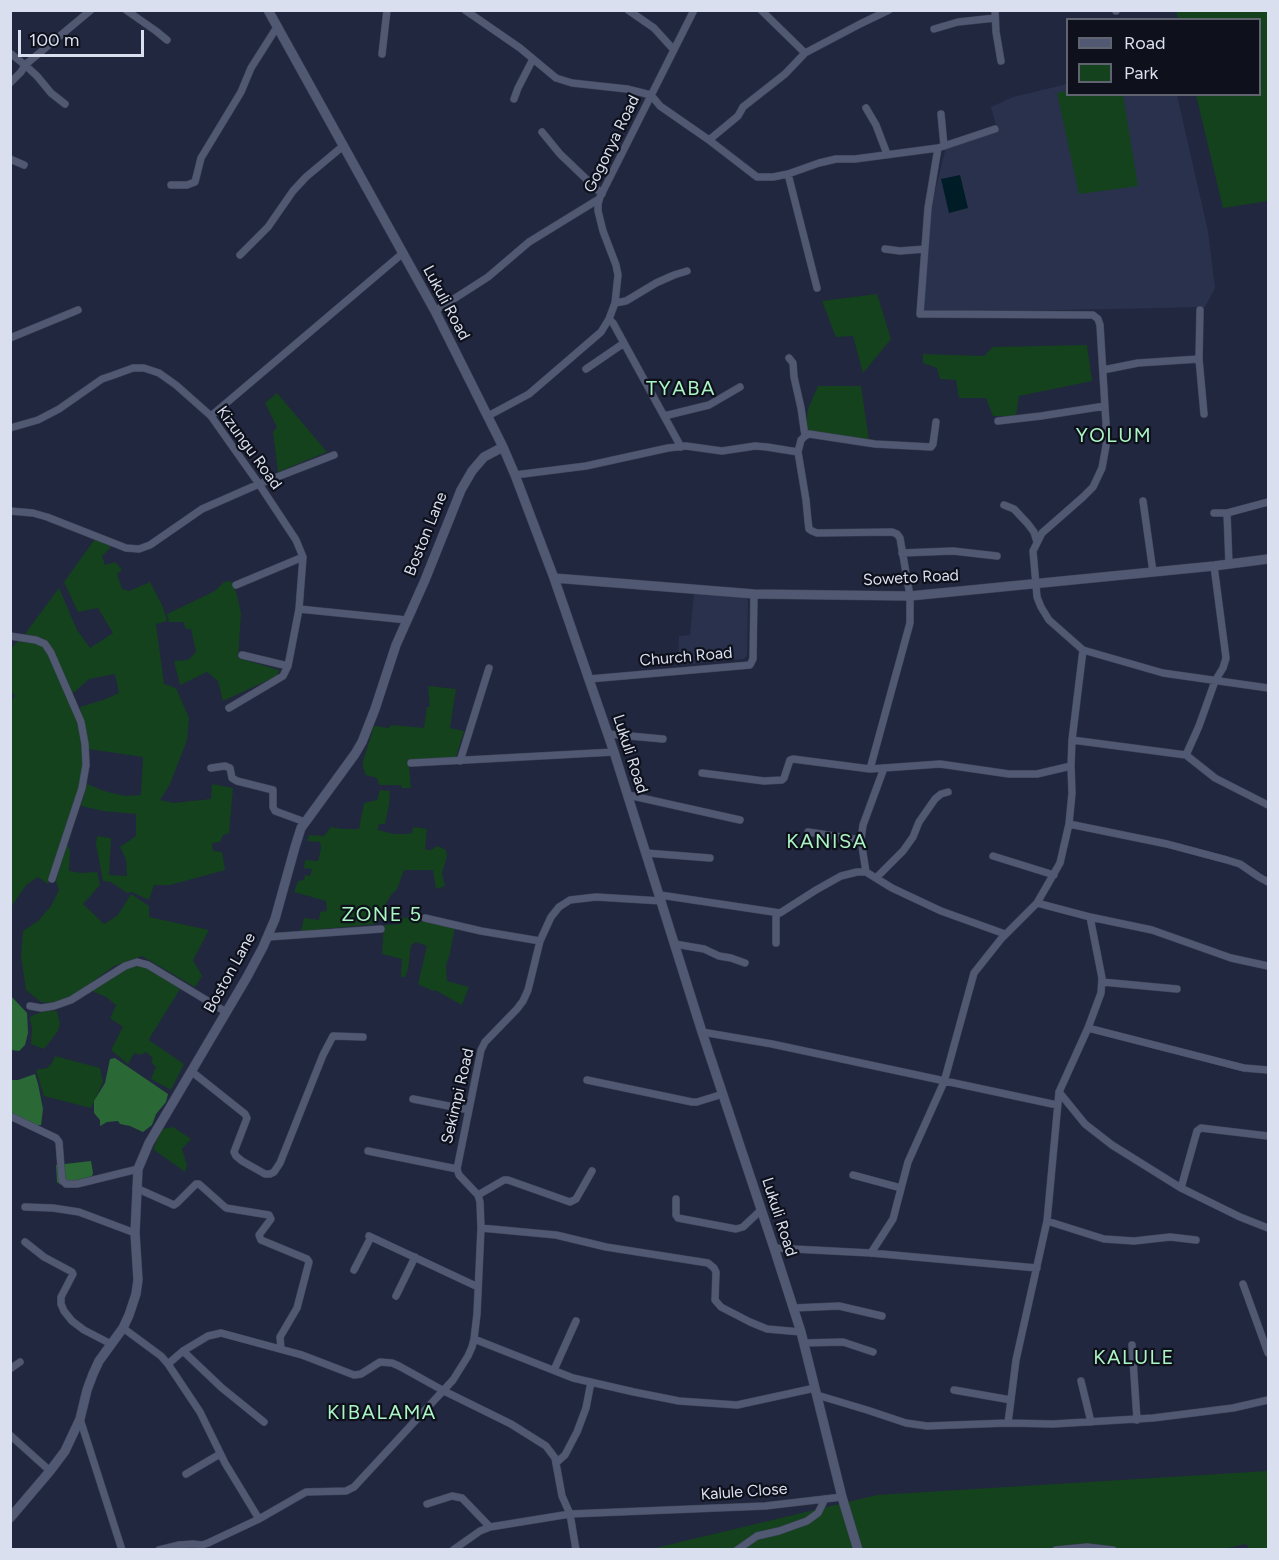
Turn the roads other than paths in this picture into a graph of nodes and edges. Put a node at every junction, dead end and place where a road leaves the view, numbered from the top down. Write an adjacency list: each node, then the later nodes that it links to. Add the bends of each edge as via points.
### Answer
1 (92, 10): 22 (street)
2 (126, 10): 15 (street)
3 (268, 10): 13 (street, Lukuli Road)
4 (387, 10): 19 (street)
5 (465, 10): 20 (street)
6 (628, 10): 16 (street, via 654,28)
7 (694, 10): 16 (street, Gogonya Road)
8 (761, 10): 17 (street)
9 (867, 10): 12 (street)
10 (890, 10): 12 (street)
11 (995, 14): 14 (street); 21 (street)
12 (869, 19): 17 (street)
13 (277, 27): 32 (street, Lukuli Road); 38 (street, via 201,158 195,182)
14 (934, 28)
15 (167, 40)
16 (674, 50): 24 (street, Gogonya Road)
17 (805, 52): 31 (street)
18 (10, 53): 22 (street)
19 (382, 54)
20 (533, 59): 24 (street, via 556,78 572,83); 25 (street)
21 (1001, 61)
22 (25, 65): 23 (street); 26 (street)
23 (10, 83)
24 (651, 95): 31 (street, via 660,106); 39 (street, Gogonya Road)
25 (514, 99)
26 (65, 104)
27 (866, 108): 34 (street)
28 (941, 114): 33 (street)
29 (995, 129): 33 (street)
30 (542, 132): 39 (street)
31 (710, 140): 37 (street, via 757,177)
32 (343, 146): 42 (street, Lukuli Road); 43 (street, via 306,177)
33 (941, 147): 34 (street); 41 (street, via 928,208)
34 (887, 154): 37 (street, via 836,159)
35 (10, 159): 36 (street)
36 (24, 165)
37 (788, 174): 45 (street)
38 (171, 184)
39 (601, 197): 46 (street, Gogonya Road, via 598,211 618,275); 49 (street, via 529,242 488,278)
40 (885, 249): 41 (street)
41 (925, 249): 56 (street, via 920,314 1093,315 1100,325)
42 (403, 253): 49 (street, Lukuli Road); 60 (street)
43 (240, 255)
44 (687, 271): 46 (street)
45 (817, 288)
46 (615, 303): 50 (street, Gogonya Road)
47 (78, 310): 51 (street)
48 (1200, 310): 54 (street)
49 (435, 311): 61 (street, Lukuli Road)
50 (609, 319): 52 (street); 61 (street, Gogonya Road, via 601,332 529,394)
51 (10, 338)
52 (624, 343): 55 (street); 62 (street)
53 (789, 358): 66 (street)
54 (1199, 359): 56 (street); 59 (street)
55 (586, 369)
56 (1103, 370): 58 (street)
57 (740, 387): 62 (street, via 709,405)
58 (1105, 406): 63 (street); 79 (street, via 1107,440 1102,468 1093,487)
59 (1204, 414)
60 (211, 416): 65 (street, Kizungu Road, via 159,373 133,368 102,379 38,420); 72 (street, Kizungu Road)
61 (488, 416): 67 (street, Lukuli Road)
62 (664, 416): 68 (street)
63 (998, 421)
64 (936, 422): 66 (street, via 931,447)
65 (10, 428)
66 (805, 436): 69 (street)
67 (503, 447): 71 (street, Lukuli Road); 93 (street, Boston Lane, via 484,457 461,490)
68 (681, 447): 69 (street, via 722,450 755,446); 71 (street)
69 (798, 452): 80 (street, via 809,529 817,533 892,532 900,538)
70 (334, 454): 72 (street)
71 (515, 475): 87 (street, Lukuli Road)
72 (259, 484): 76 (street, via 202,509 139,549 126,548 33,513); 82 (street, Kizungu Road)
73 (1143, 501): 86 (street)
74 (1269, 502): 78 (street)
75 (1004, 505): 79 (street, via 1014,509 1028,524)
76 (10, 511)
77 (1214, 513): 78 (street)
78 (1227, 513): 84 (street)
79 (1037, 542): 88 (street)
80 (902, 553): 81 (street, via 953,551); 91 (street)
81 (997, 556)
82 (303, 557): 89 (street); 92 (street)
83 (1269, 559): 84 (street, Soweto Road)
84 (1229, 564): 85 (street, Soweto Road)
85 (1214, 566): 86 (street, Soweto Road); 100 (street, via 1226,658)
86 (1153, 572): 88 (street, Soweto Road)
87 (554, 578): 90 (street, Soweto Road); 99 (street, Lukuli Road)
88 (1035, 584): 91 (street, Soweto Road); 95 (street, via 1049,620)
89 (236, 585)
90 (754, 594): 91 (street, Soweto Road); 99 (street, Church Road, via 750,665)
91 (909, 596): 113 (street, via 910,623)
92 (299, 609): 93 (street); 97 (street)
93 (406, 620): 119 (street, Boston Lane, via 362,742)
94 (10, 636): 129 (street, via 45,644 81,722 85,744 82,788)
95 (1083, 650): 100 (street, via 1163,673); 105 (street)
96 (242, 655): 97 (street)
97 (288, 666): 102 (street, via 280,679)
98 (489, 668): 108 (street)
99 (589, 679): 103 (street, Lukuli Road)
100 (1215, 681): 101 (street); 107 (street)
101 (1269, 688)
102 (229, 708)
103 (608, 734): 104 (street); 106 (street, Lukuli Road)
104 (663, 739)
105 (1072, 740): 107 (street); 110 (street)
106 (614, 752): 108 (street); 116 (street, Lukuli Road)
107 (1186, 754): 117 (street, via 1215,778)
108 (460, 761): 109 (street)
109 (411, 763)
110 (1071, 766): 112 (street, via 1036,774 940,764); 120 (street)
111 (211, 768): 119 (street, via 225,766 237,781 273,790 274,811)
112 (884, 768): 113 (street); 122 (street)
113 (870, 769): 114 (street, via 793,759 782,780)
114 (702, 773)
115 (948, 792): 128 (street, via 934,800 908,844)
116 (628, 795): 118 (street); 123 (street, Lukuli Road)
117 (1269, 805)
118 (740, 820)
119 (305, 822): 138 (street, Boston Lane)
120 (1069, 824): 127 (street); 130 (street, via 1227,860)
121 (808, 832): 122 (street)
122 (861, 840): 126 (street)
123 (646, 853): 125 (street); 131 (street, Lukuli Road)
124 (993, 856): 127 (street)
125 (710, 858)
126 (866, 872): 128 (street); 133 (street, via 841,876)
127 (1054, 874): 132 (street)
128 (876, 878): 137 (street, via 941,911)
129 (52, 879)
130 (1269, 882)
131 (661, 898): 133 (street, Sekimpi Road); 139 (street, Sekimpi Road, via 570,900 554,912); 141 (street, Lukuli Road)
132 (1037, 903): 134 (street); 137 (street)
133 (776, 913): 140 (street)
134 (1090, 917): 143 (street, via 1152,930 1231,958); 144 (street)
135 (425, 918): 139 (street)
136 (381, 929): 138 (street)
137 (1005, 934): 154 (street, via 974,973)
138 (267, 937): 147 (street, Boston Lane)
139 (540, 941): 159 (street, Sekimpi Road, via 523,1001 481,1050)
140 (776, 943)
141 (675, 944): 142 (street); 149 (street, Lukuli Road)
142 (745, 963)
143 (1269, 966)
144 (1102, 982): 145 (street); 148 (street)
145 (1177, 989)
146 (30, 1006): 147 (street, via 41,1008 71,1000 137,962)
147 (226, 1012): 152 (street, Boston Lane)
148 (1088, 1028): 151 (street, via 1244,1068); 155 (street)
149 (702, 1032): 154 (street); 156 (street, Lukuli Road)
150 (363, 1037): 152 (street, via 333,1036 278,1168 270,1174 242,1161 234,1152 247,1118 245,1114)
151 (1269, 1070)
152 (191, 1071): 163 (street, Boston Lane)
153 (587, 1080): 156 (street, via 697,1102)
154 (944, 1082): 158 (street); 168 (street, via 908,1162)
155 (1059, 1092): 158 (street); 169 (street, via 1089,1128)
156 (723, 1094): 173 (street, Lukuli Road)
157 (412, 1098): 159 (street)
158 (1057, 1105): 174 (street)
159 (469, 1110): 164 (street, Sekimpi Road)
160 (10, 1116): 163 (street, via 56,1138 62,1180 66,1184)
161 (1269, 1136): 169 (street, via 1201,1128)
162 (368, 1151): 164 (street)
163 (138, 1169): 167 (street, Boston Lane)
164 (457, 1169): 170 (street, Sekimpi Road)
165 (592, 1171): 170 (street, via 570,1202 508,1180)
166 (853, 1175): 168 (street)
167 (136, 1188): 177 (street, Boston Lane); 197 (street, via 176,1205 199,1184 226,1208 269,1215 271,1220 259,1235 261,1240 309,1262 297,1308 280,1337)
168 (901, 1188): 181 (street, via 893,1219)
169 (1181, 1188): 176 (street)
170 (478, 1196): 175 (street)
171 (676, 1199): 173 (street, via 678,1218 736,1229)
172 (25, 1207): 177 (street, via 79,1212)
173 (761, 1210): 180 (street, Lukuli Road)
174 (1047, 1221): 178 (street, via 1104,1239); 183 (street)
175 (481, 1228): 186 (street); 192 (street, via 556,1235 708,1263 716,1272 715,1300 721,1306 767,1329)
176 (1269, 1228)
177 (135, 1233): 191 (street, Boston Lane, via 138,1280)
178 (1196, 1240)
179 (25, 1242): 195 (street, via 72,1272 61,1297 64,1311 84,1330)
180 (774, 1248): 181 (street); 188 (street, Lukuli Road)
181 (871, 1253): 183 (street)
182 (415, 1257): 184 (street, via 370,1236); 186 (street); 187 (street)
183 (1037, 1268): 210 (street)
184 (354, 1270)
185 (1243, 1284): 200 (street)
186 (478, 1287): 193 (street)
187 (396, 1296)
188 (793, 1308): 189 (street, via 838,1306); 192 (street, Lukuli Road)
189 (882, 1316)
190 (576, 1321): 204 (street)
191 (123, 1328): 195 (street, Boston Lane); 202 (street)
192 (801, 1332): 194 (street, Lukuli Road)
193 (474, 1339): 204 (street); 208 (street, via 468,1356)
194 (804, 1343): 199 (street, via 843,1342); 209 (street, Lukuli Road)
195 (111, 1344): 212 (street, Boston Lane, via 93,1374)
196 (1132, 1345): 213 (street)
197 (281, 1348): 198 (street, via 221,1334 208,1336); 208 (street, via 354,1375 380,1362 392,1363)
198 (183, 1351): 202 (street); 214 (street)
199 (873, 1352)
200 (1269, 1353)
201 (20, 1362): 203 (street)
202 (168, 1364): 218 (street, via 200,1412)
203 (10, 1369)
204 (554, 1370): 206 (street)
205 (1081, 1381): 215 (street)
206 (591, 1382): 209 (street, via 679,1401 733,1406); 219 (street, via 577,1432)
207 (954, 1390): 210 (street)
208 (444, 1391): 219 (street, via 539,1440 552,1452); 227 (street, via 354,1488 306,1491)
209 (816, 1392): 216 (street, via 915,1425); 222 (street, Lukuli Road)
210 (1011, 1400): 216 (street)
211 (1269, 1400): 213 (street)
212 (80, 1419): 220 (street, Boston Lane); 231 (street)
213 (1137, 1420): 215 (street)
214 (264, 1422)
215 (1091, 1422): 216 (street)
216 (1008, 1423)
217 (10, 1435): 220 (street)
218 (220, 1454): 221 (street); 227 (street)
219 (556, 1463): 225 (street)
220 (50, 1471): 226 (street, Boston Lane)
221 (186, 1474)
222 (842, 1497): 223 (street, Kalule Close); 236 (street, Lukuli Road)
223 (825, 1499): 225 (street, Kalule Close, via 765,1506); 235 (street, via 818,1513 807,1521 757,1536)
224 (427, 1504): 228 (street, via 452,1496 462,1498)
225 (570, 1514): 228 (street, Kalule Close); 234 (street)
226 (10, 1518)
227 (259, 1519): 229 (street)
228 (490, 1527): 233 (street)
229 (199, 1547): 232 (street, via 179,1545)
230 (1088, 1548): 237 (street); 238 (street)
231 (122, 1550)
232 (159, 1550)
233 (453, 1550)
234 (576, 1550)
235 (737, 1550)
236 (858, 1550)
237 (1056, 1550)
238 (1113, 1550)

